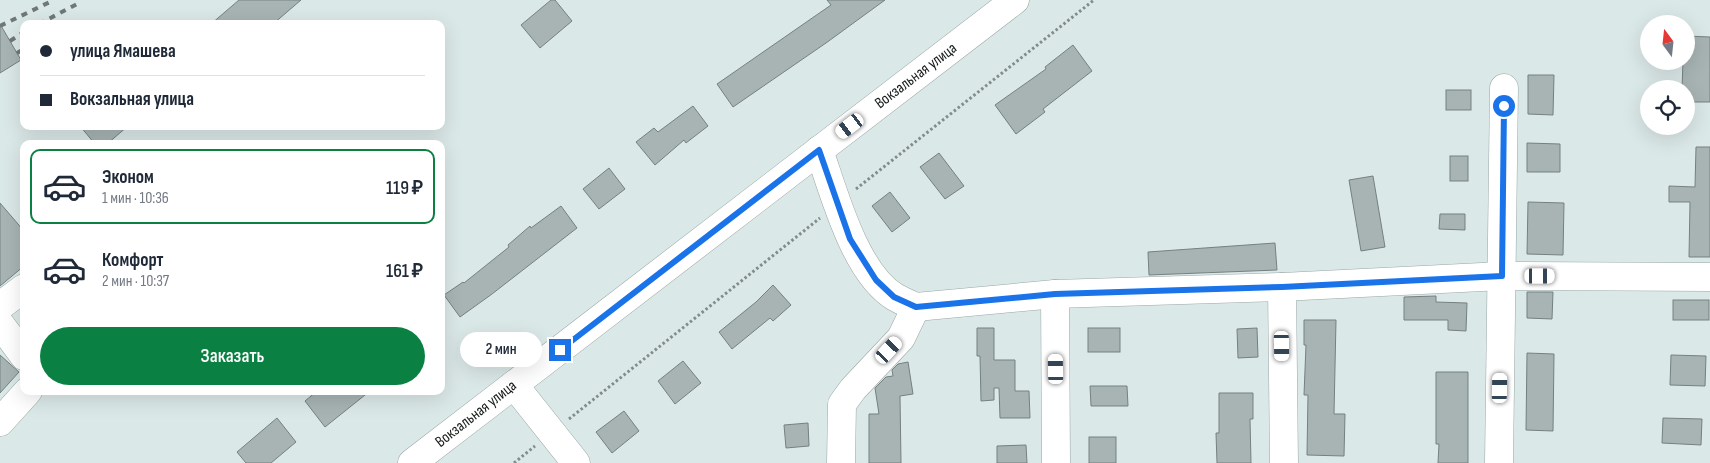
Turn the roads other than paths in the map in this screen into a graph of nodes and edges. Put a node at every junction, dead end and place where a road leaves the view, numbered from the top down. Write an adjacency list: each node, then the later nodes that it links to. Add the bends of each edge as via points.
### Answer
1 (1015, 0): 3 (street, Вокзальная улица)
2 (1504, 88): 4 (street)
3 (819, 150): 10 (street, via 850,239 876,280 894,297); 13 (street, Вокзальная улица)
4 (1502, 276): 5 (street); 6 (street); 21 (street)
5 (1710, 277)
6 (1282, 287): 8 (street); 20 (street)
7 (20, 291): 9 (street)
8 (1055, 294): 10 (street); 19 (street)
9 (0, 306)
10 (916, 307): 18 (street, via 901,338 852,389 842,404)
11 (0, 324): 12 (street)
12 (20, 351)
13 (514, 385): 16 (street, Вокзальная улица); 17 (street)
14 (24, 395): 15 (street)
15 (0, 422)
16 (412, 463)
17 (576, 463)
18 (841, 463)
19 (1056, 463)
20 (1284, 463)
21 (1499, 463)

